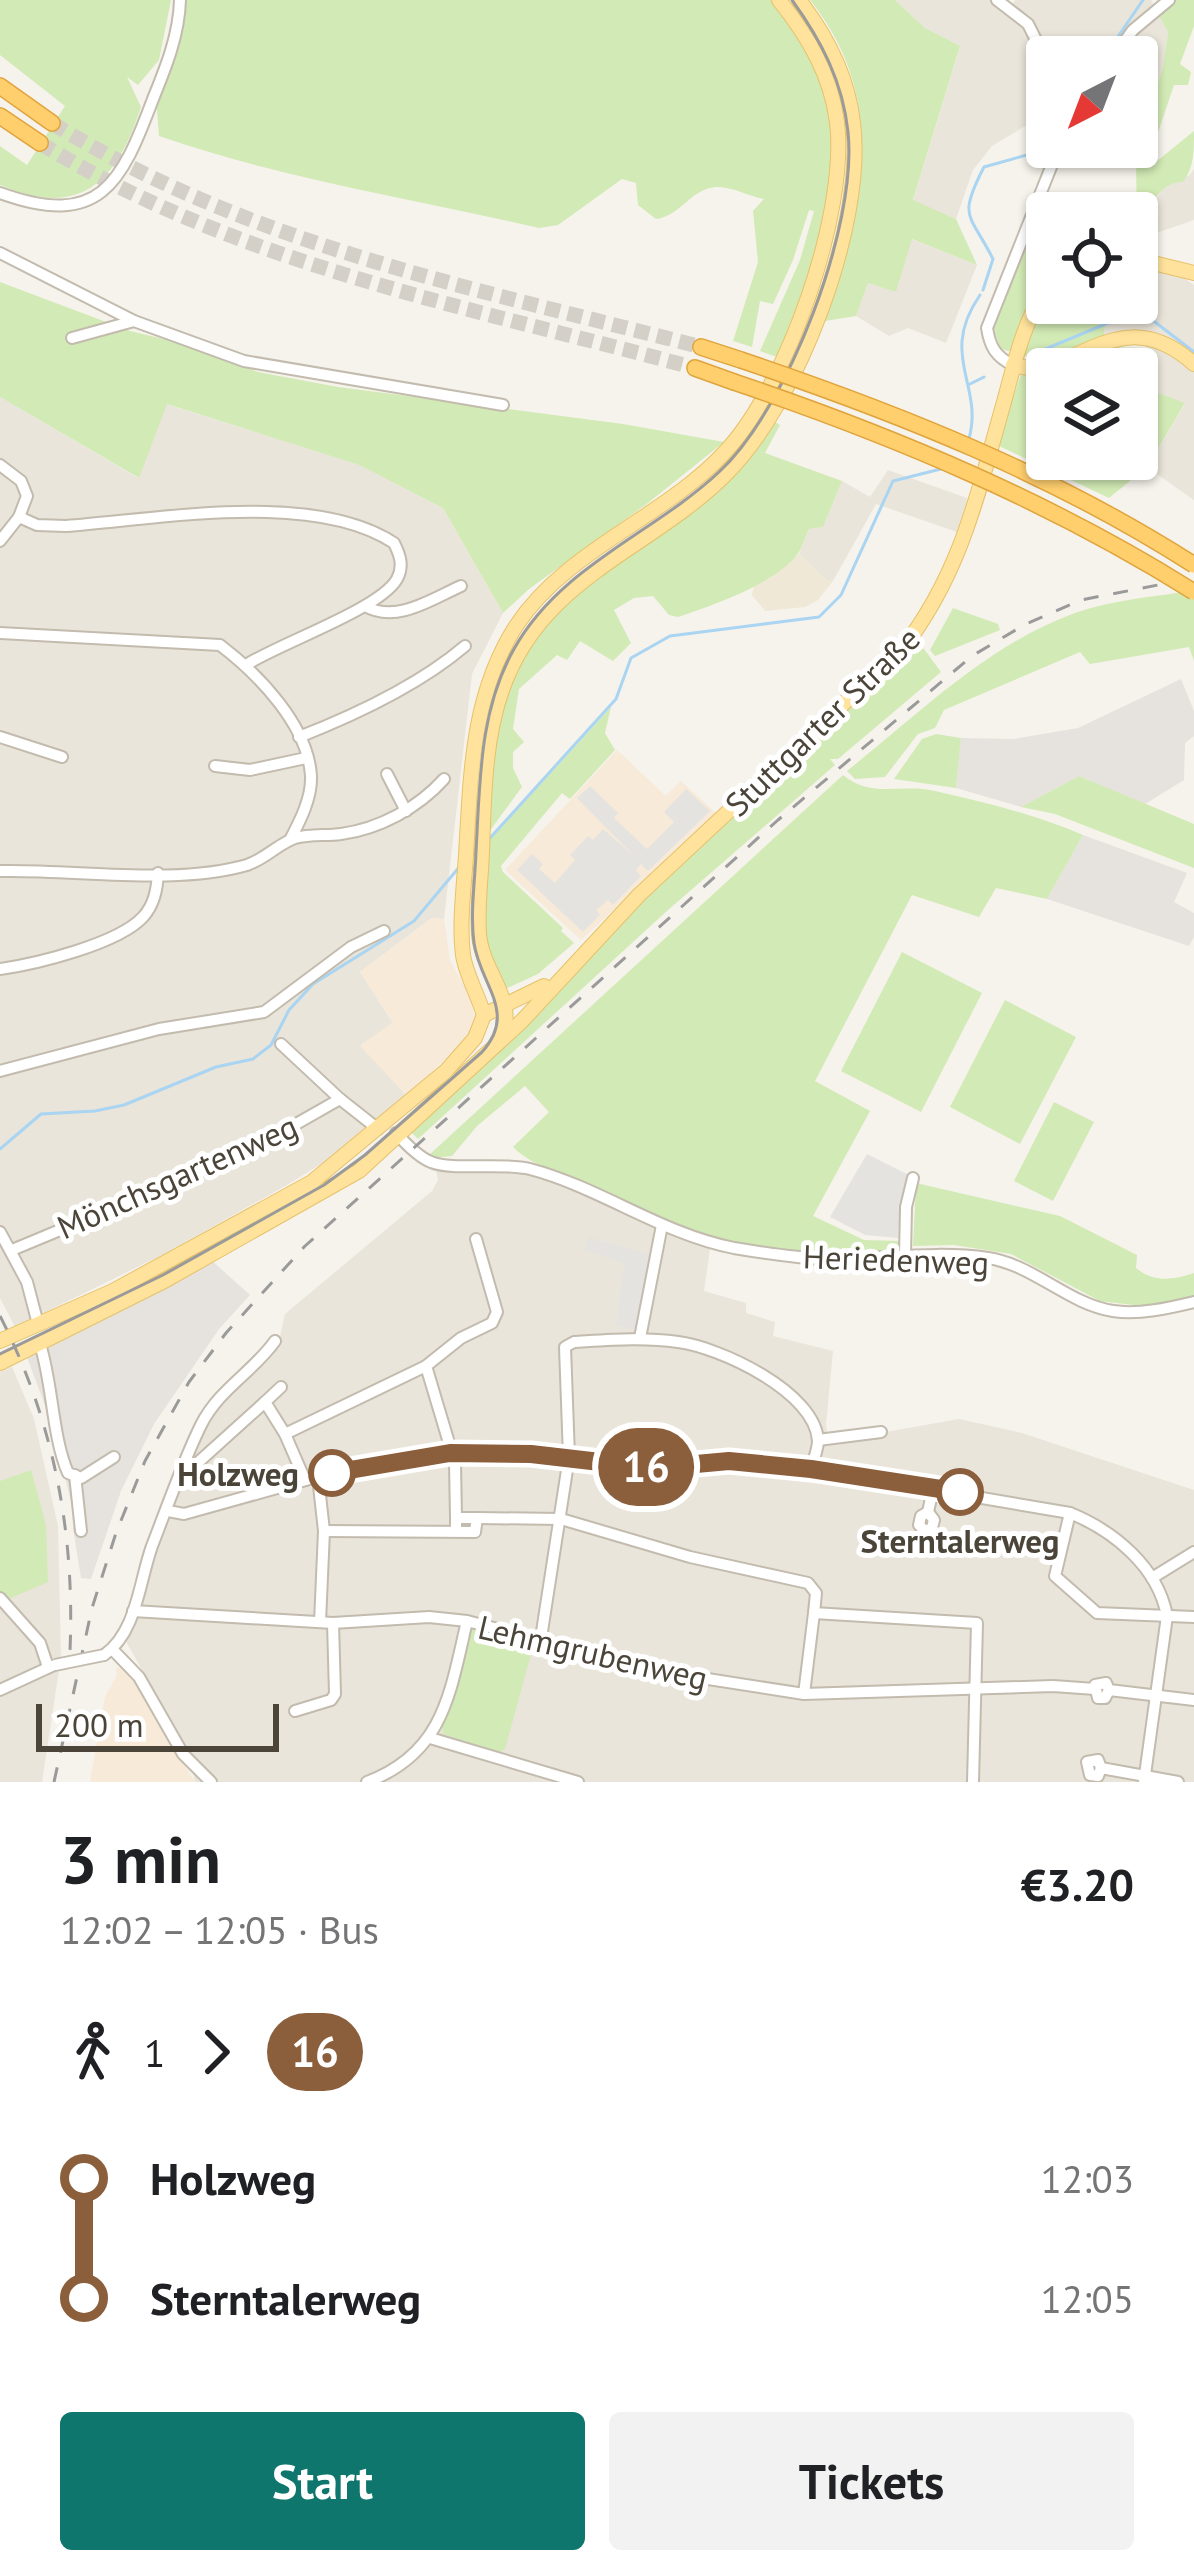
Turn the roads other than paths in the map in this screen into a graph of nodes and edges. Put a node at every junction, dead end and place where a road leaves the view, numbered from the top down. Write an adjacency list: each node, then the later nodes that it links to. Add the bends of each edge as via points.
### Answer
1 (181, 0): 13 (street, via 167,64 132,155 110,188 64,207)
2 (779, 0): 51 (main road, via 817,55 838,133 826,240 769,387 726,452 557,581 495,663 476,724 464,881 463,953)
3 (799, 0): 50 (main road, via 839,69 853,121 853,191 839,249 784,395 741,459 581,581 529,634 504,683 491,730 481,872 482,950)
4 (997, 0): 6 (street)
5 (1168, 0): 7 (street)
6 (1034, 36)
7 (1129, 36)
8 (0, 86): 10 (highway)
9 (0, 116): 11 (highway)
10 (52, 123)
11 (40, 143)
12 (1051, 168): 22 (street, via 987,328 989,345)
13 (0, 194)
14 (0, 253): 17 (street)
15 (1158, 265): 16 (main road)
16 (1194, 274)
17 (134, 321): 19 (street); 24 (street, via 244,361)
18 (1028, 324): 22 (main road, Stuttgarter Straße)
19 (72, 338)
20 (701, 347): 28 (highway, bridge, via 923,426 1118,519)
21 (1194, 364): 22 (main road, via 1163,343 1131,338 1038,368)
22 (1013, 365): 47 (main road, Stuttgarter Straße, via 964,537 932,610 891,661)
23 (695, 368): 30 (highway, bridge, via 999,486)
24 (503, 405)
25 (0, 465): 26 (street, via 27,496)
26 (20, 517): 27 (street); 31 (street, via 66,526 290,511 342,520 381,534 401,557 400,575)
27 (0, 541)
28 (1194, 565)
29 (461, 586): 31 (street, via 398,612)
30 (1194, 592)
31 (365, 606): 34 (street)
32 (0, 633): 34 (street, via 220,645)
33 (465, 646): 36 (street, via 347,719)
34 (246, 665): 36 (street)
35 (0, 737): 37 (street)
36 (298, 737): 38 (street)
37 (62, 758)
38 (306, 758): 39 (street, via 250,770); 43 (street, via 310,784)
39 (215, 766)
40 (388, 774): 42 (street)
41 (444, 779): 42 (street)
42 (406, 811): 43 (street, via 362,829)
43 (290, 840): 45 (street, via 248,864)
44 (0, 871): 45 (street)
45 (158, 873): 48 (street, via 155,898 137,923)
46 (383, 931): 54 (street, via 264,1012 159,1028)
47 (578, 958): 49 (main road, Stuttgarter Straße); 50 (main road, Stuttgarter Straße)
48 (0, 969)
49 (535, 1005): 50 (main road, Stuttgarter Straße); 52 (main road, Stuttgarter Straße)
50 (507, 1010): 51 (main road, Stuttgarter Straße); 52 (main road, Stuttgarter Straße)
51 (484, 1015): 56 (main road, via 470,1047)
52 (500, 1041): 57 (main road, Stuttgarter Straße)
53 (281, 1044): 55 (street, Mönchsgartenweg)
54 (0, 1071)
55 (340, 1100): 56 (street, Mönchsgartenweg); 62 (street, Mönchsgartenweg, via 208,1169)
56 (382, 1125): 57 (street, Heriedenweg); 65 (main road, via 312,1182)
57 (398, 1136): 59 (street, Heriedenweg, via 432,1163 529,1169); 69 (main road, Stuttgarter Straße, via 352,1176)
58 (913, 1178): 63 (street)
59 (662, 1225): 63 (street, Heriedenweg, via 780,1256); 66 (street)
60 (0, 1232): 62 (street)
61 (476, 1239): 71 (street, via 496,1317)
62 (12, 1250): 65 (street)
63 (904, 1255): 64 (street, Heriedenweg, via 1018,1265 1114,1311)
64 (1194, 1302)
65 (38, 1324): 68 (main road); 69 (main road)
66 (640, 1338): 76 (street, via 703,1346 757,1372 802,1408); 78 (street, via 565,1347)
67 (275, 1341): 82 (street, via 214,1402)
68 (0, 1342)
69 (40, 1344): 70 (main road, Stuttgarter Straße); 81 (street, via 63,1460)
70 (0, 1364)
71 (426, 1366): 75 (street); 77 (street)
72 (281, 1387): 73 (street)
73 (265, 1402): 75 (street); 82 (street)
74 (881, 1432): 76 (street)
75 (285, 1433): 83 (street)
76 (818, 1439): 80 (street)
77 (450, 1453): 78 (street); 83 (street); 88 (street)
78 (569, 1456): 80 (street, via 652,1468 729,1461); 90 (street)
79 (114, 1457): 81 (street)
80 (811, 1469): 84 (street)
81 (75, 1475): 92 (street)
82 (182, 1478): 85 (street)
83 (312, 1478): 85 (street, via 184,1514); 91 (street)
84 (933, 1489): 86 (street); 87 (street)
85 (168, 1511): 97 (street)
86 (928, 1512)
87 (1070, 1513): 95 (street, via 1111,1535); 99 (street, via 1055,1576 1097,1613)
88 (456, 1518): 89 (street); 93 (street)
89 (477, 1519): 90 (street); 93 (street, via 476,1532)
90 (561, 1519): 98 (street, via 808,1583); 103 (street)
91 (324, 1531): 93 (street); 101 (street)
92 (81, 1532)
93 (455, 1532)
94 (1194, 1552): 95 (street)
95 (1152, 1578): 99 (street)
96 (4, 1602): 105 (street)
97 (133, 1610): 101 (street, Lehmgrubenweg); 104 (street)
98 (814, 1613): 107 (street, via 977,1623); 108 (street)
99 (1167, 1616): 100 (street); 109 (street)
100 (1194, 1616)
101 (326, 1622): 102 (street, Lehmgrubenweg); 111 (street, via 335,1694)
102 (466, 1622): 103 (street, Lehmgrubenweg); 112 (street, via 450,1694)
103 (541, 1638): 108 (street, Lehmgrubenweg, via 663,1672)
104 (108, 1652): 105 (street, bridge); 114 (street, via 139,1677)
105 (51, 1666): 106 (street)
106 (0, 1690)
107 (976, 1690): 108 (street, Lehmgrubenweg); 109 (street, Lehmgrubenweg, via 1094,1689 1098,1682); 119 (street)
108 (804, 1694)
109 (1156, 1694): 110 (street); 115 (street)
110 (1194, 1700)
111 (295, 1711)
112 (430, 1738): 117 (street, via 406,1764); 118 (street)
113 (1101, 1768): 115 (street)
114 (199, 1778): 116 (street)
115 (1144, 1778): 120 (street)
116 (211, 1782)
117 (367, 1782)
118 (578, 1782)
119 (973, 1782)
120 (1178, 1782)

